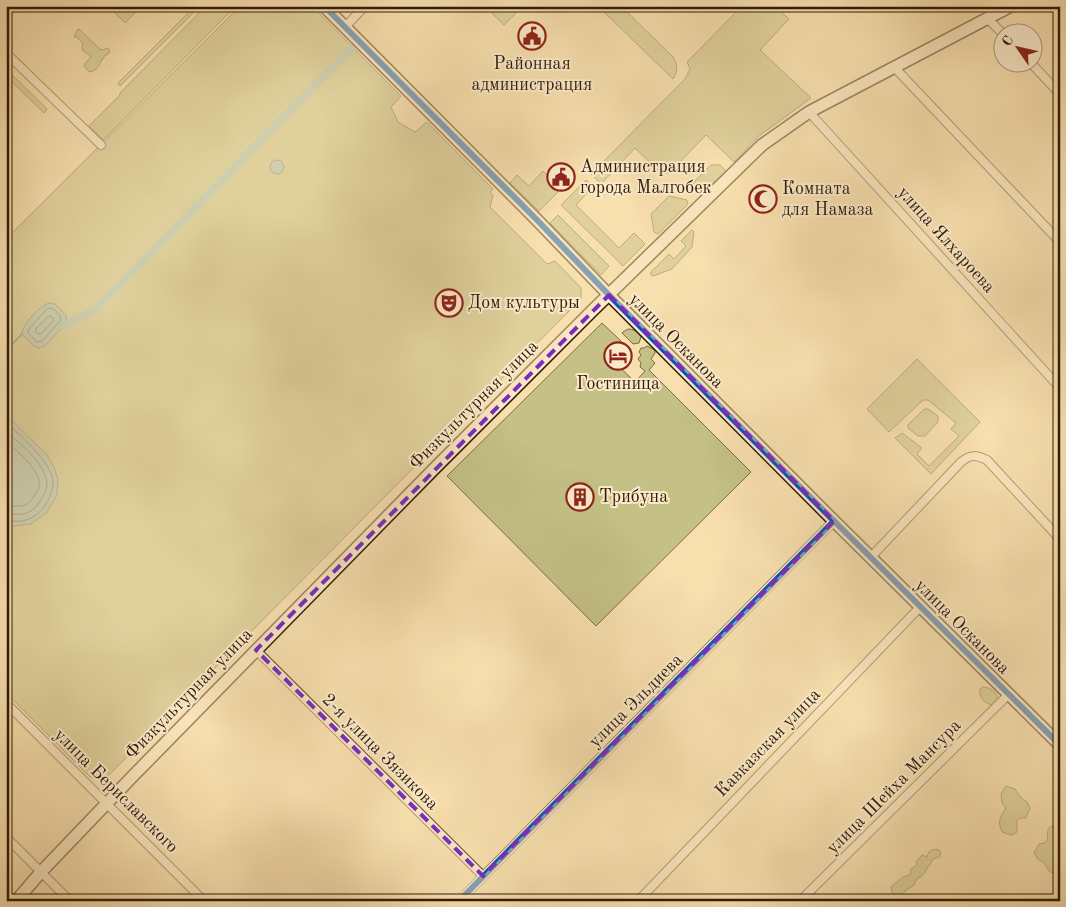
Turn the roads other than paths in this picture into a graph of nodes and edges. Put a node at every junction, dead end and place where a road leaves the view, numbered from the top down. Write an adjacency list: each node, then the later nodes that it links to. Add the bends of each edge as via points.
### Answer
1 (324, 6): 6 (main road, улица Осканова)
2 (365, 6): 6 (street)
3 (1011, 6): 4 (main road, Физкультурная улица)
4 (988, 19): 5 (street); 8 (main road, Физкультурная улица)
5 (994, 25)
6 (345, 27): 14 (main road, улица Осканова)
7 (6, 53): 12 (street)
8 (894, 67): 11 (main road, Физкультурная улица); 13 (street)
9 (1039, 72): 10 (street)
10 (1060, 94)
11 (809, 112): 14 (main road, Физкультурная улица, via 762,145); 15 (street, улица Ялхароева)
12 (101, 144)
13 (1060, 242)
14 (609, 295): 16 (main road, улица Осканова); 20 (main road, Физкультурная улица)
15 (1060, 388)
16 (834, 521): 18 (main road, улица Осканова); 27 (street, улица Эльдиева)
17 (1060, 539): 18 (street, via 987,460 975,456 961,462)
18 (870, 557): 19 (main road, улица Осканова)
19 (921, 606): 21 (main road, улица Осканова); 32 (street, Кавказская улица)
20 (256, 650): 24 (main road, Физкультурная улица); 27 (street, 2-я улица Зязикова)
21 (1009, 694): 23 (main road, улица Осканова); 33 (street, улица Шейха Мансура)
22 (7, 705): 24 (street, улица Бериславского)
23 (1060, 745)
24 (107, 804): 26 (main road, Физкультурная улица); 30 (street, улица Бериславского)
25 (6, 837): 26 (street)
26 (41, 872): 28 (main road, Физкультурная улица); 29 (street)
27 (483, 876): 31 (street, улица Эльдиева)
28 (16, 901)
29 (70, 901)
30 (204, 901)
31 (459, 901)
32 (638, 901)
33 (800, 901)

